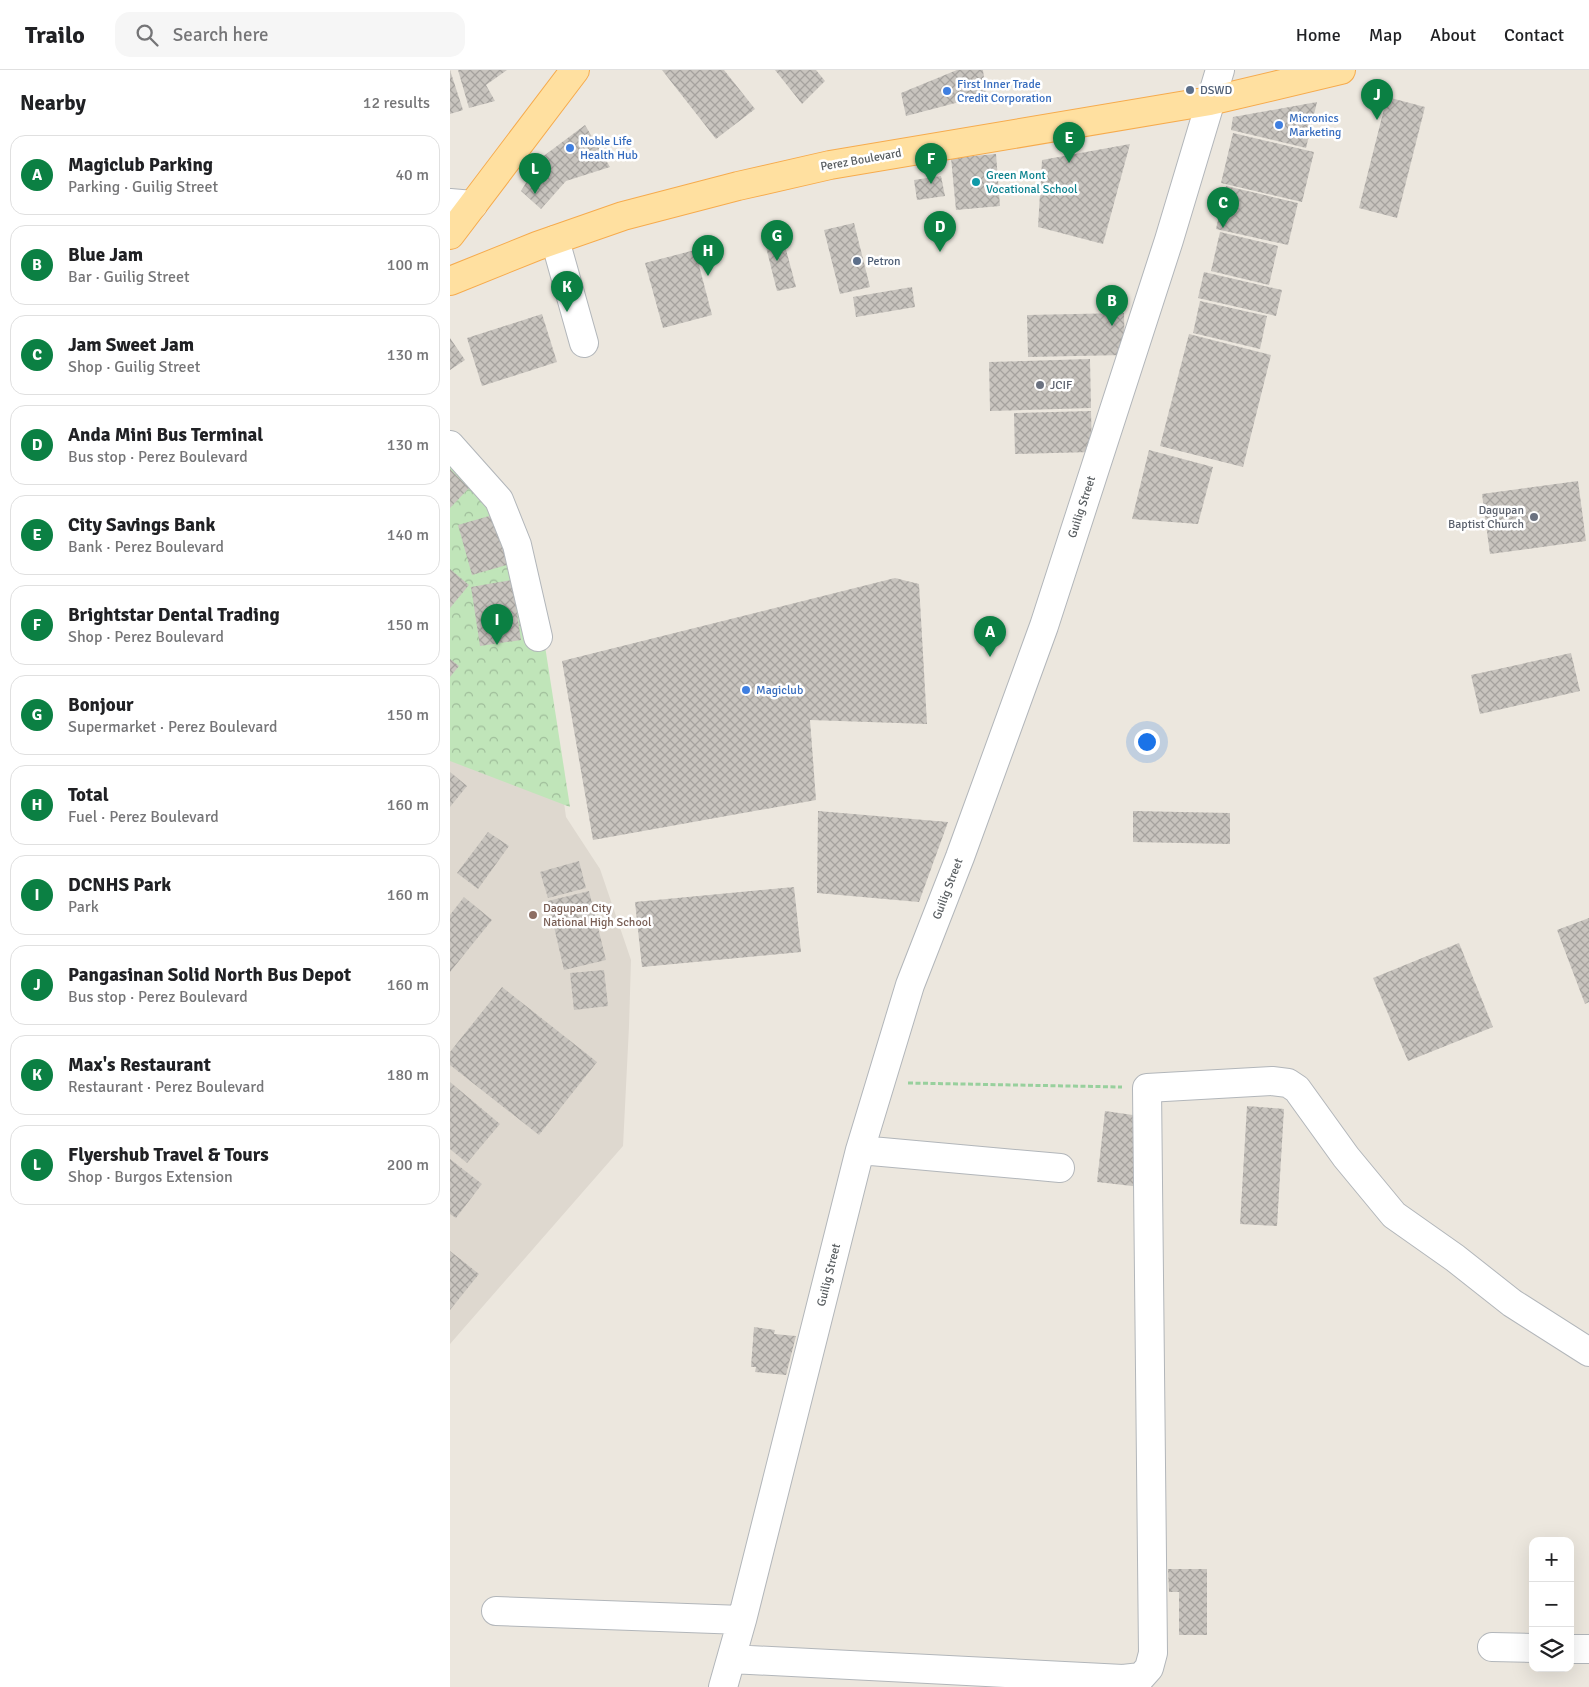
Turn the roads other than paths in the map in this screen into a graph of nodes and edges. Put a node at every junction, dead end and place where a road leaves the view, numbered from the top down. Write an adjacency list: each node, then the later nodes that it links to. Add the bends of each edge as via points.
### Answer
1 (575, 70): 5 (main road)
2 (1220, 70): 4 (street, Guilig Street)
3 (1341, 70): 4 (main road, Perez Boulevard)
4 (1210, 101): 7 (main road, Perez Boulevard, via 830,165 632,214); 12 (street, Guilig Street, via 1169,240 1044,626 910,985)
5 (461, 204): 6 (main road)
6 (450, 235)
7 (555, 240): 8 (main road, Perez Boulevard); 9 (street)
8 (450, 281)
9 (584, 343)
10 (450, 445): 11 (street, via 498,500 518,545)
11 (538, 637)
12 (860, 1150): 13 (street); 16 (street, Guilig Street)
13 (1060, 1168)
14 (1589, 1352): 22 (street, via 1512,1303 1394,1215 1346,1157 1298,1090 1288,1083 1272,1080 1147,1088 1153,1653 1149,1668 1141,1677)
15 (496, 1611): 16 (street)
16 (742, 1620): 21 (street, Guilig Street)
17 (1492, 1647): 18 (street)
18 (1529, 1648)
19 (1574, 1649): 20 (street)
20 (1589, 1649)
21 (731, 1659): 22 (street); 23 (street, Guilig Street)
22 (1123, 1683)
23 (723, 1687)

